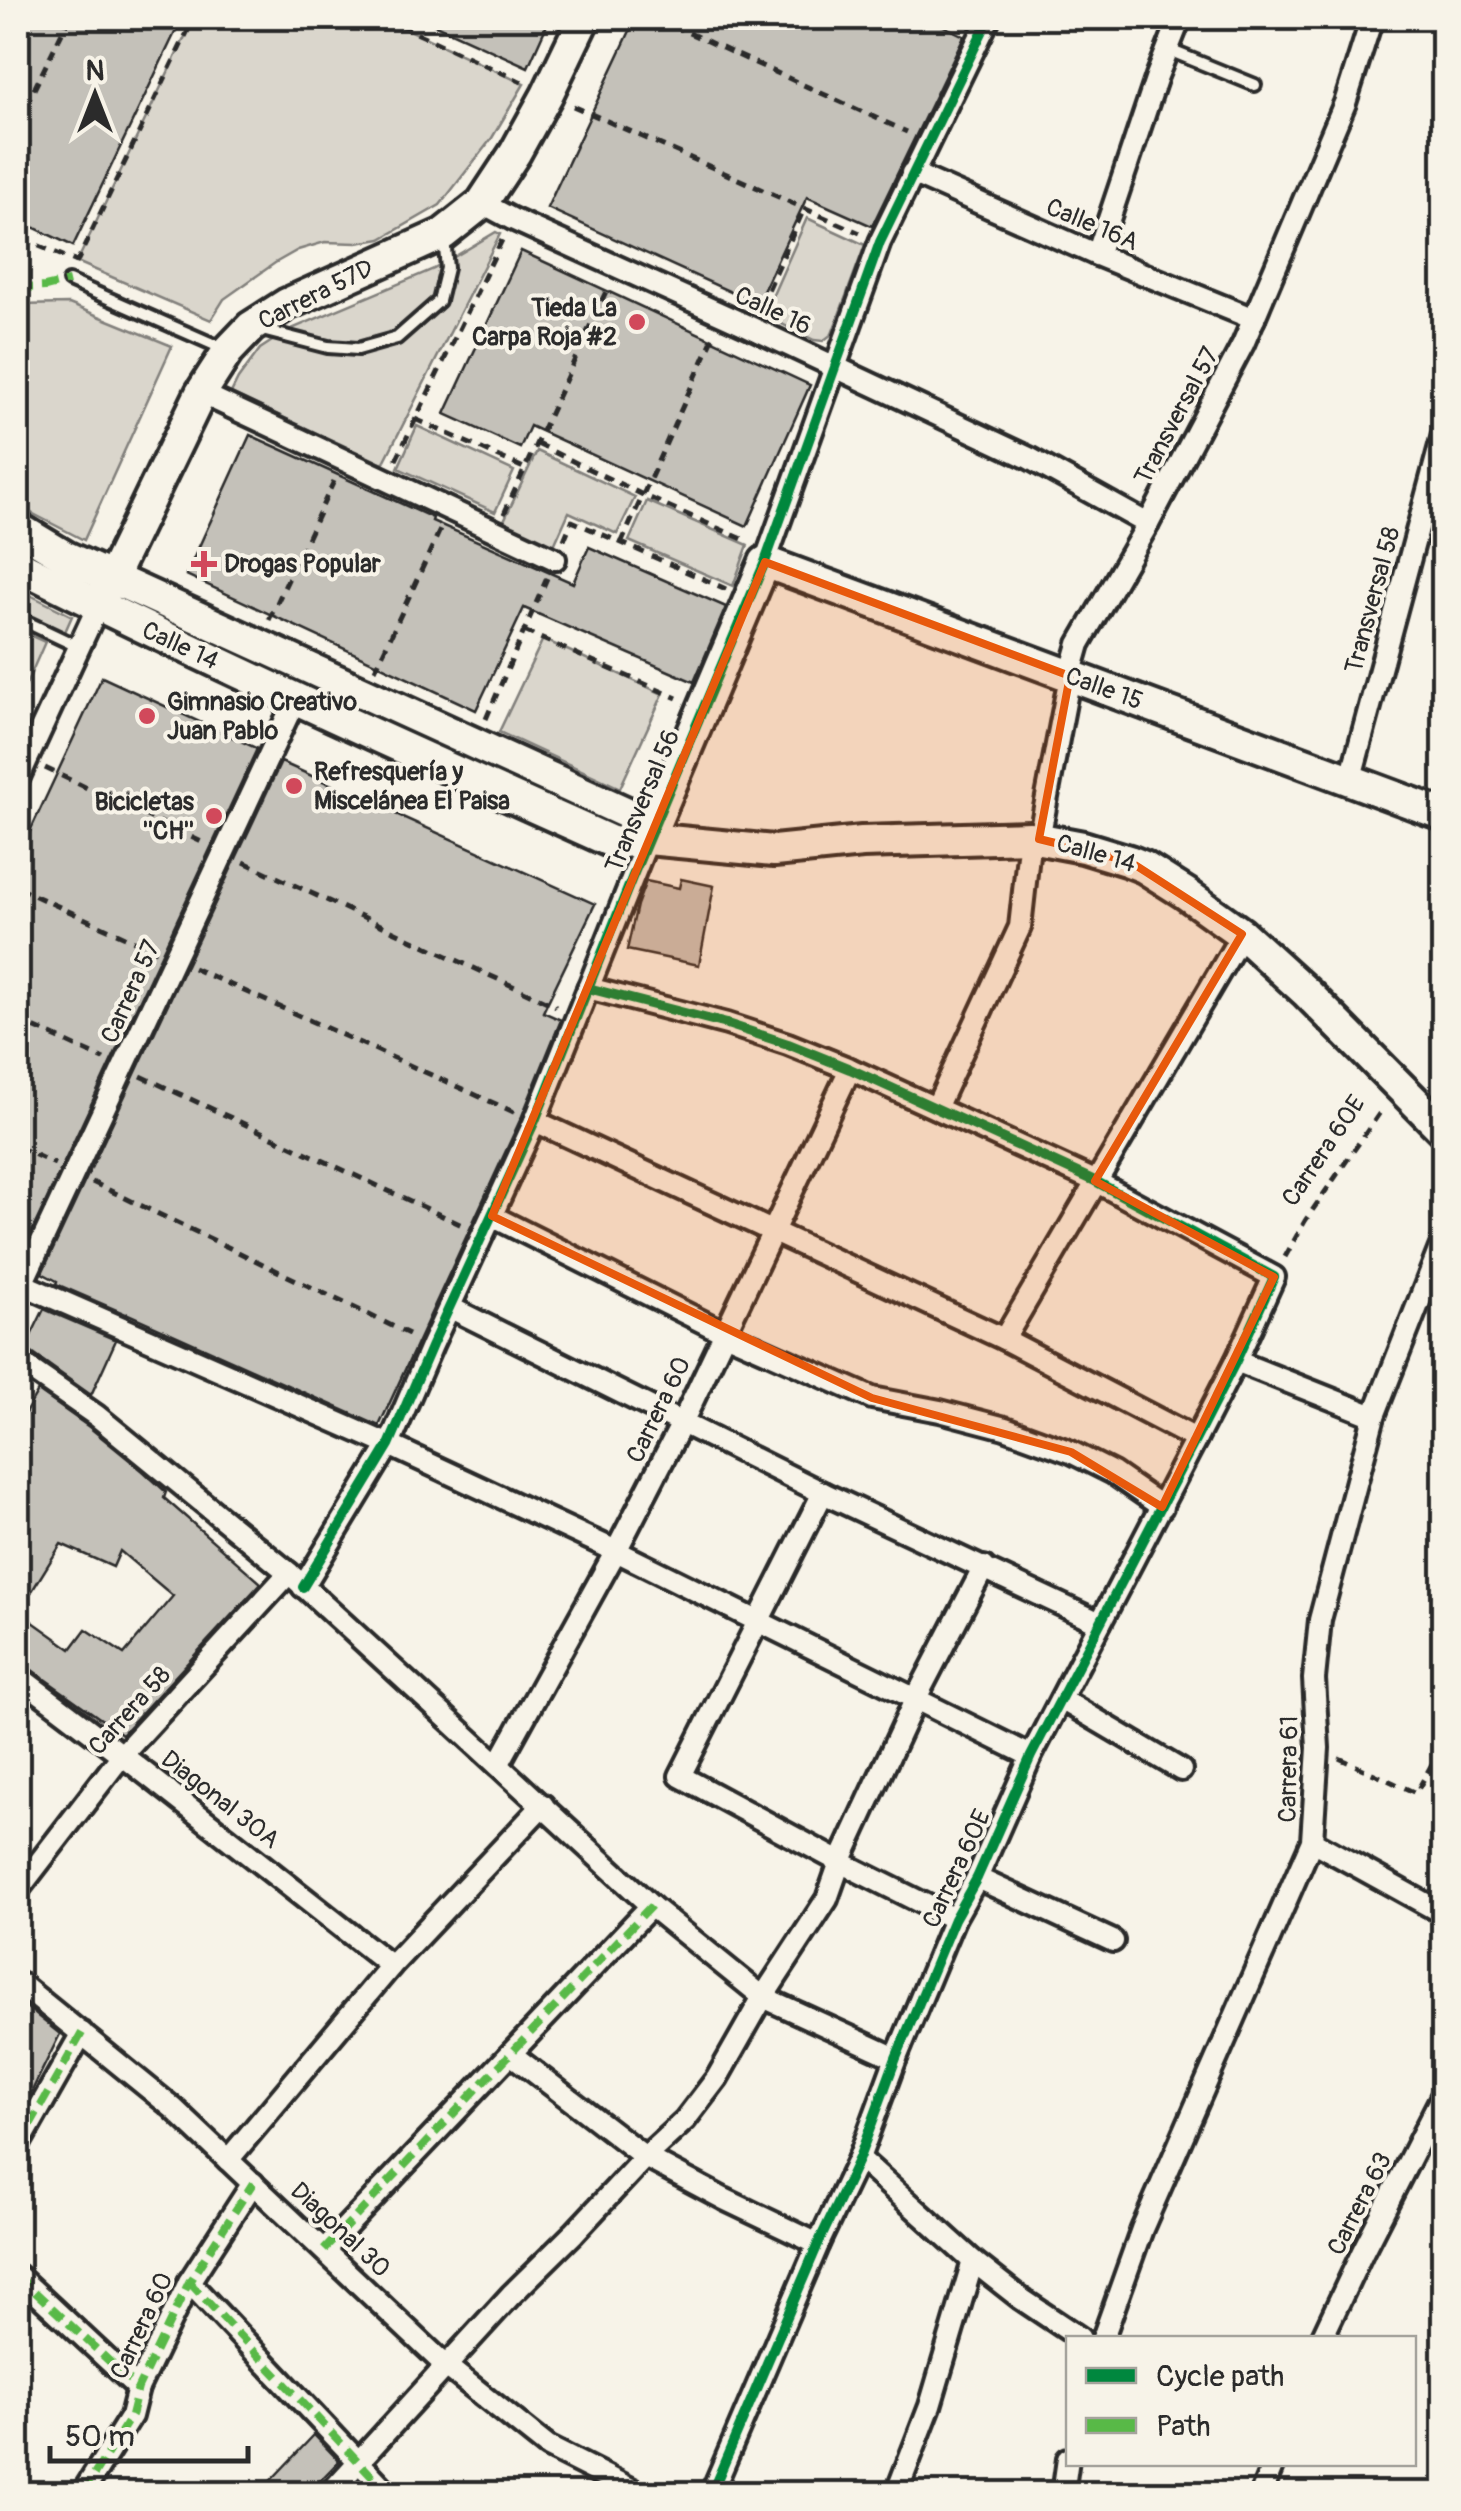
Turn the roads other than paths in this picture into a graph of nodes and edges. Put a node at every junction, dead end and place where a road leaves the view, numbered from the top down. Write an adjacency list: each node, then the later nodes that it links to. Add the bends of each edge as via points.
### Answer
1 (584, 18): 8 (street, Carrera 57D, via 515,153)
2 (989, 18): 7 (street, Transversal 56)
3 (1180, 18): 5 (street)
4 (1372, 18): 12 (street, Transversal 57, via 1346,103)
5 (1168, 49): 6 (lane); 10 (street)
6 (1256, 86)
7 (912, 173): 10 (street, Calle 16A); 15 (street, Transversal 56)
8 (482, 202): 9 (street, Carrera 57D); 15 (street, Calle 16)
9 (444, 234): 13 (street, Carrera 57D, via 287,304); 13 (lane, via 447,268 439,300 397,338 358,350)
10 (1098, 255): 12 (street, Calle 16A)
11 (69, 281): 14 (lane)
12 (1254, 319): 18 (street, Transversal 57)
13 (251, 327): 14 (street, Carrera 57D)
14 (228, 351): 16 (street, Carrera 57D)
15 (836, 368): 18 (street, Calle 16, via 1029,458); 20 (street, Transversal 56)
16 (201, 393): 21 (street); 23 (street, Carrera 57D)
17 (1444, 432): 30 (street, Transversal 58)
18 (1148, 524): 27 (street, Transversal 57, via 1085,630)
19 (18, 528): 23 (street, Calle 14)
20 (766, 556): 27 (street, Calle 15); 33 (street, Transversal 56)
21 (555, 559)
22 (18, 565): 24 (street, Calle 14)
23 (112, 577): 24 (street, Carrera 57D); 33 (street, Calle 14, via 628,813)
24 (98, 606): 26 (street, Carrera 57D); 28 (street, Calle 14)
25 (18, 618): 26 (lane)
26 (79, 647): 29 (street, Carrera 57D)
27 (1070, 676): 30 (street, Calle 15); 32 (street, Transversal 57)
28 (295, 700): 33 (street, Calle 14, via 614,843); 44 (street, Carrera 57)
29 (18, 779)
30 (1350, 780): 31 (street, Calle 15)
31 (1444, 816)
32 (1035, 838): 33 (street, Calle 14, via 774,851); 34 (street, Calle 14, via 1144,867); 37 (street, Transversal 57, via 1020,928)
33 (648, 839): 35 (street, Transversal 56)
34 (1242, 934): 39 (street, Calle 14); 40 (street)
35 (588, 988): 36 (street, via 727,1024); 38 (street, Transversal 56)
36 (850, 1069): 37 (street); 42 (street, Carrera 60)
37 (936, 1108): 40 (street)
38 (535, 1121): 41 (street, Transversal 56); 42 (street)
39 (1444, 1131)
40 (1095, 1181): 47 (street); 49 (street, Carrera 60E, via 1274,1277)
41 (488, 1225): 45 (street, Transversal 56); 46 (street)
42 (774, 1230): 46 (street, Carrera 60); 47 (street)
43 (1444, 1238): 50 (street, Carrera 61)
44 (20, 1295): 53 (street)
45 (449, 1307): 51 (street); 53 (street, Transversal 56)
46 (725, 1333): 51 (street, Carrera 60); 55 (street, via 872,1398 1005,1428 1071,1452)
47 (1004, 1339): 52 (street)
48 (18, 1360): 58 (street, via 132,1443)
49 (1236, 1361): 50 (street); 52 (street, Carrera 60E)
50 (1374, 1416): 69 (street, Carrera 61, via 1320,1620)
51 (682, 1423): 54 (street); 56 (street, Carrera 60)
52 (1196, 1439): 55 (street, Carrera 60E)
53 (388, 1446): 56 (street); 58 (street, Transversal 56)
54 (823, 1493): 57 (street); 59 (street)
55 (1162, 1507): 60 (street, Carrera 60E)
56 (616, 1551): 59 (street); 66 (street, Carrera 60)
57 (984, 1568): 60 (street); 62 (street)
58 (296, 1580): 64 (street, Carrera 58); 66 (street)
59 (760, 1622): 62 (street); 70 (street, via 680,1776)
60 (1100, 1624): 63 (street, Carrera 60E)
61 (18, 1676): 64 (street, Diagonal 30A)
62 (916, 1698): 65 (street); 70 (street)
63 (1061, 1699): 65 (street, Carrera 60E); 67 (street)
64 (122, 1754): 72 (street, Carrera 58); 77 (street, Diagonal 30A)
65 (1031, 1756): 71 (street, Carrera 60E)
66 (498, 1766): 68 (street)
67 (1181, 1770)
68 (544, 1805): 73 (street); 77 (street)
69 (1312, 1841): 74 (street); 96 (street, Carrera 61, via 1142,2229)
70 (840, 1862): 75 (street); 79 (street, via 827,1899)
71 (977, 1878): 75 (street, Carrera 60E); 76 (street)
72 (18, 1890)
73 (651, 1906): 79 (street); 81 (street)
74 (1444, 1914)
75 (954, 1919): 82 (street, Carrera 60E)
76 (1112, 1941)
77 (391, 1966): 88 (street)
78 (18, 1982): 80 (street, Diagonal 30)
79 (763, 1997): 82 (street); 86 (street, via 686,2120)
80 (82, 2032): 85 (street); 88 (street, Diagonal 30)
81 (512, 2054): 86 (street); 91 (street)
82 (896, 2058): 87 (street, Carrera 60E)
83 (1444, 2092): 84 (street, Carrera 63)
84 (1434, 2136): 97 (street, Carrera 63, via 1363,2251)
85 (18, 2146)
86 (645, 2157): 90 (street); 98 (street)
87 (859, 2158): 90 (street, Carrera 60E); 92 (street)
88 (228, 2160): 89 (street, Diagonal 30)
89 (254, 2183): 91 (street, Diagonal 30); 94 (street, Carrera 60)
90 (818, 2244): 107 (street, Carrera 60E)
91 (324, 2250): 98 (street, Diagonal 30)
92 (973, 2261): 95 (street); 108 (street)
93 (18, 2276): 99 (street)
94 (189, 2282): 99 (street, Carrera 60); 100 (street)
95 (1077, 2336)
96 (1104, 2336)
97 (1323, 2336)
98 (445, 2365): 100 (street); 106 (street, Diagonal 30, via 548,2446)
99 (138, 2388): 103 (street, Carrera 60, via 130,2416)
100 (360, 2462): 104 (street); 105 (street)
101 (1067, 2466): 109 (street)
102 (1272, 2466): 110 (street)
103 (82, 2494)
104 (329, 2494)
105 (389, 2494)
106 (641, 2494)
107 (711, 2494)
108 (896, 2494)
109 (1062, 2494)
110 (1261, 2494)

